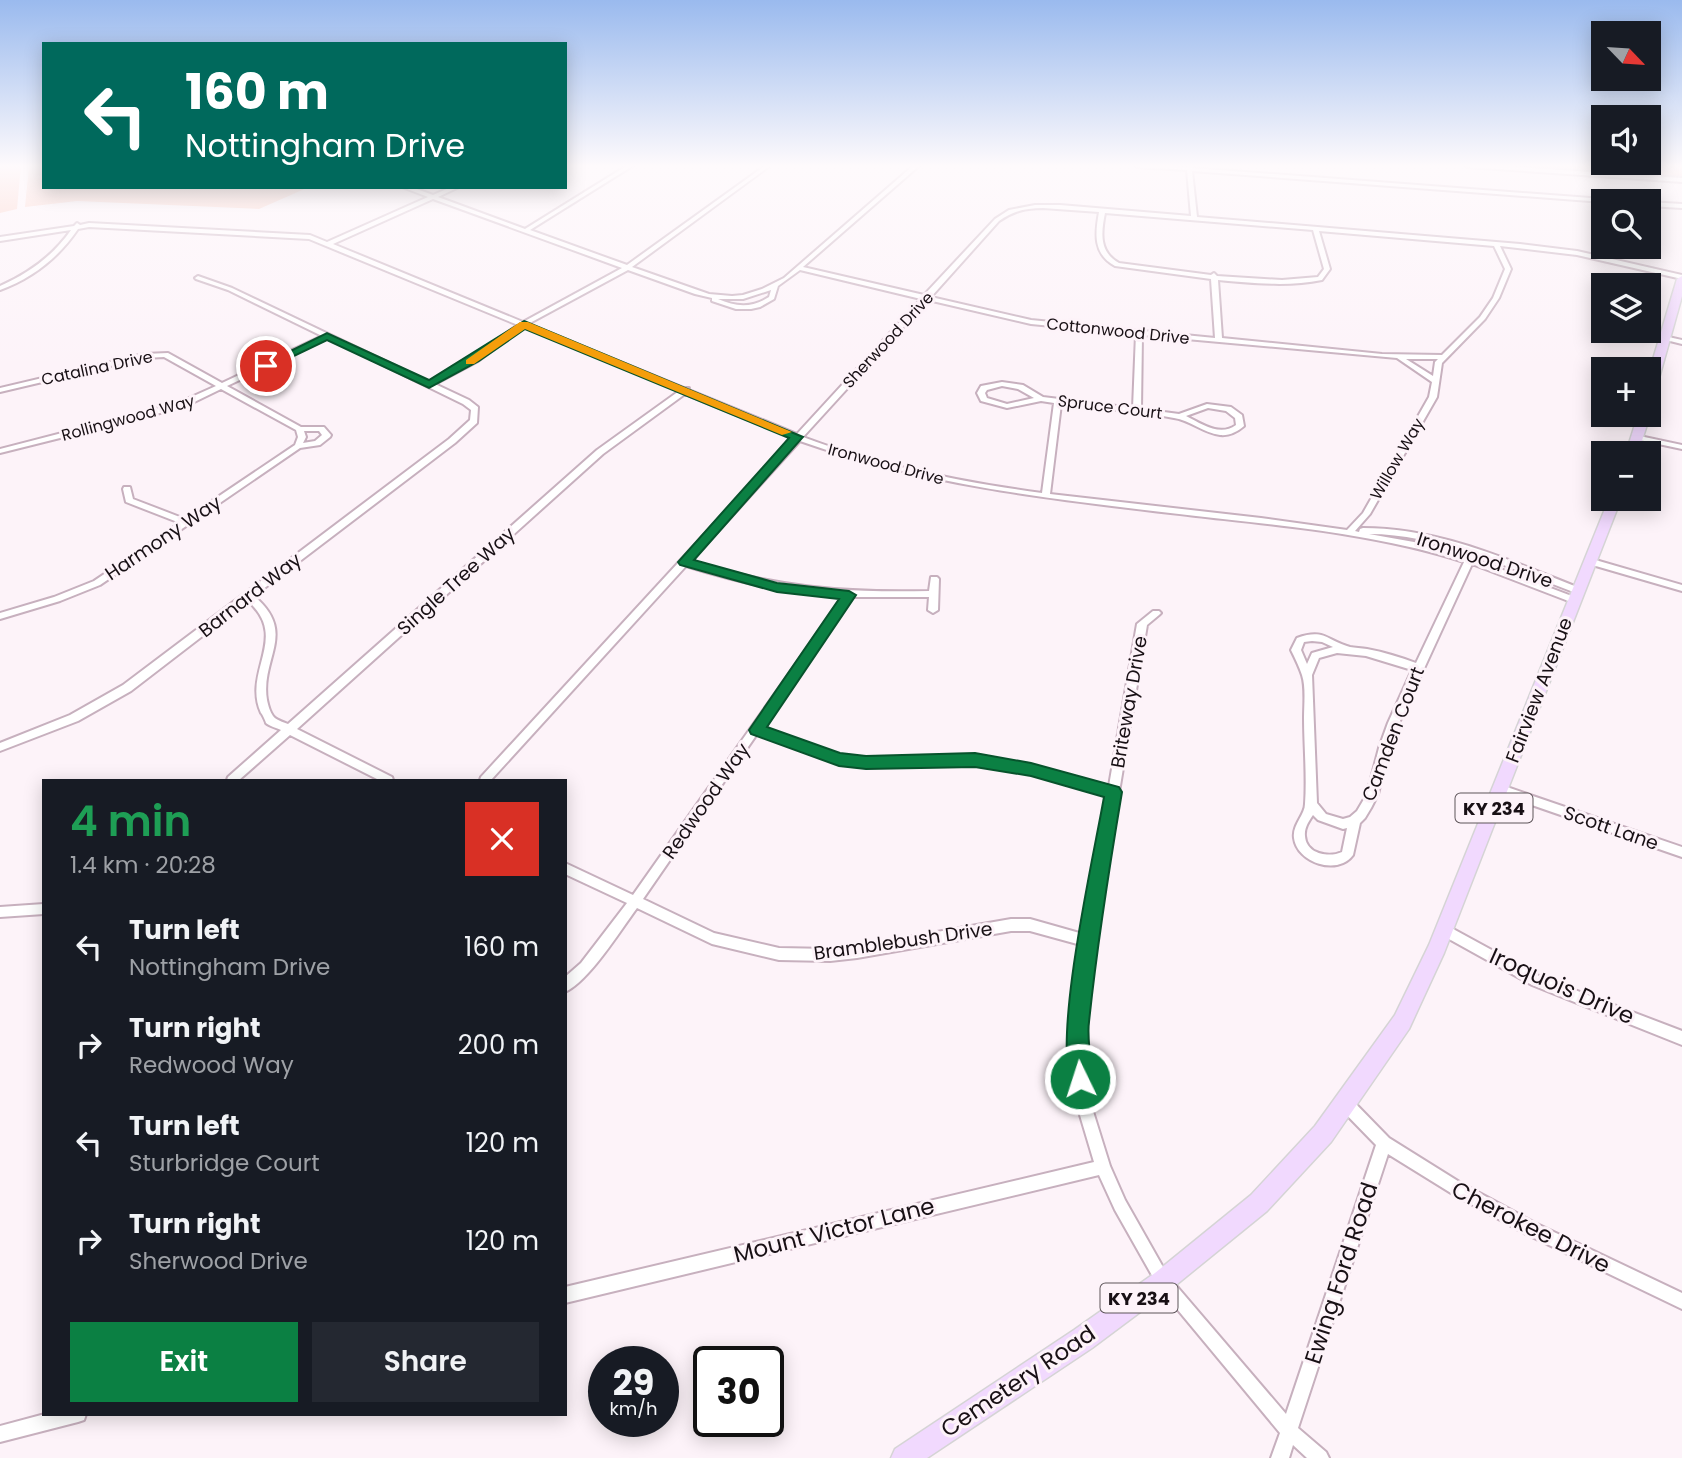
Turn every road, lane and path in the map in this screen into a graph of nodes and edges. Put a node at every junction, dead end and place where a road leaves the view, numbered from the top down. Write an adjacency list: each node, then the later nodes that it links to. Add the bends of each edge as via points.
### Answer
1 (33, 233): 12 (street, Ironwood Drive)
2 (71, 233): 21 (street, via 54,256)
3 (267, 233): 13 (street, Ironwood Drive)
4 (354, 233): 13 (street)
5 (531, 233): 15 (street)
6 (676, 233): 15 (street)
7 (838, 233): 16 (street)
8 (985, 233): 23 (street, Sherwood Drive)
9 (1101, 233): 17 (street, via 1100,251 1108,261 1126,267)
10 (1317, 233): 17 (street, via 1327,269 1320,279 1302,283)
11 (1364, 233): 14 (street, Sherwood Drive)
12 (0, 239)
13 (328, 244): 24 (street, Ironwood Drive)
14 (1496, 244): 19 (street, Sherwood Drive, via 1553,250); 31 (street, Willow Way, via 1508,269 1506,277 1483,318)
15 (628, 268): 22 (street); 24 (street)
16 (798, 268): 20 (street); 23 (street, Cottonwood Drive)
17 (1214, 275): 28 (street)
18 (198, 278): 26 (street)
19 (1681, 280): 27 (main road)
20 (775, 286): 22 (street, via 736,299); 22 (street, via 769,300 750,308 729,307)
21 (0, 288)
22 (705, 295)
23 (927, 299): 25 (street, Cottonwood Drive, via 1031,322); 44 (street, Sherwood Drive)
24 (524, 324): 34 (street); 37 (street, Ironwood Drive)
25 (1139, 333): 28 (street, Cottonwood Drive); 40 (street)
26 (327, 336): 34 (street); 35 (street, Rollingwood Way)
27 (1664, 338): 29 (street); 32 (main road)
28 (1219, 341): 30 (street, Cottonwood Drive)
29 (1682, 342)
30 (1397, 357): 31 (street, Cottonwood Drive); 33 (street)
31 (1444, 357): 33 (street, Willow Way)
32 (1659, 357)
33 (1436, 381): 54 (street, Willow Way, via 1433,397 1366,514)
34 (429, 385): 63 (street, Barnard Way, via 466,402 475,411 474,421)
35 (225, 386): 36 (street, Catalina Drive, via 159,354); 43 (street, Catalina Drive); 49 (street, Rollingwood Way, via 162,411)
36 (0, 390)
37 (686, 390): 44 (street, Ironwood Drive); 71 (street, Single Tree Way, via 600,452)
38 (1041, 399): 38 (street, via 1008,384 987,386 981,393 987,402 1003,406); 39 (street, Spruce Court)
39 (1058, 401): 40 (street, Spruce Court); 51 (street)
40 (1137, 410): 41 (street, Spruce Court)
41 (1180, 416): 41 (street, via 1218,432 1236,430 1241,423 1233,412 1212,406)
42 (1640, 427): 45 (main road)
43 (300, 429): 47 (street); 47 (street, Harmony Way, via 318,428 327,435 317,443)
44 (797, 437): 51 (street, Ironwood Drive, via 859,459 967,486); 56 (street, Sherwood Drive)
45 (1638, 437): 46 (main road); 48 (street)
46 (1636, 441)
47 (298, 446): 53 (street, Harmony Way)
48 (1682, 447)
49 (0, 451)
50 (127, 489): 53 (street, via 129,500)
51 (1045, 496): 54 (street, Ironwood Drive)
52 (1611, 511): 57 (main road, Fairview Avenue / KY 234)
53 (186, 523): 66 (street, Harmony Way, via 87,588)
54 (1349, 533): 55 (street, Ironwood Drive)
55 (1471, 556): 62 (street, Ironwood Drive); 68 (street, Camden Court)
56 (684, 562): 61 (street, via 777,587); 75 (street, Sherwood Drive)
57 (1592, 562): 59 (street); 62 (main road, Fairview Avenue / KY 234)
58 (934, 579): 60 (street)
59 (1682, 588)
60 (931, 594): 61 (street); 64 (street)
61 (849, 595): 70 (street, Redwood Way)
62 (1576, 595): 76 (main road, Fairview Avenue / KY 234)
63 (248, 596): 71 (street, via 263,611 270,627 260,701 270,720); 72 (street, Barnard Way, via 110,699)
64 (933, 610)
65 (1156, 613): 77 (street, Briteway Drive, via 1142,624)
66 (0, 616)
67 (1347, 650): 68 (street); 69 (street, via 1318,653); 69 (street, via 1319,638 1300,640 1296,652)
68 (1418, 668): 79 (street, Camden Court, via 1383,750 1378,777)
69 (1308, 677): 78 (street)
70 (757, 730): 77 (street, via 839,759 975,760); 82 (street, Redwood Way)
71 (287, 731): 73 (street, Single Tree Way); 74 (street)
72 (0, 747)
73 (233, 779)
74 (386, 779)
75 (486, 779)
76 (1501, 790): 80 (street, Scott Lane); 85 (main road, Fairview Avenue / KY 234)
77 (1113, 792): 86 (street, Briteway Drive)
78 (1312, 806): 79 (street, Camden Court, via 1330,821); 79 (street, via 1300,839 1307,851 1321,859 1335,861 1347,855)
79 (1354, 821)
80 (1682, 852)
81 (567, 870): 82 (street, Bramblebush Drive)
82 (634, 903): 86 (street, Bramblebush Drive, via 712,938 779,954 843,953 1011,925 1030,925); 87 (street, Redwood Way)
83 (42, 909): 84 (street)
84 (0, 912)
85 (1444, 930): 88 (street, Iroquois Drive, via 1537,981); 89 (main road, Fairview Avenue / KY 234, via 1402,1022)
86 (1088, 941): 91 (street, Briteway Drive, via 1077,1032 1078,1064 1084,1105)
87 (567, 984)
88 (1682, 1038)
89 (1343, 1102): 90 (street); 92 (main road, Cemetery Road / KY 234, via 1323,1134 1259,1203)
90 (1384, 1143): 94 (street, Cherokee Drive, via 1518,1225); 96 (street, Ewing Ford Road)
91 (1103, 1167): 92 (street, Briteway Drive, via 1119,1205); 93 (street, Mount Victor Lane)
92 (1163, 1281): 96 (street, Briteway Drive); 98 (main road, Cemetery Road / KY 234)
93 (567, 1295)
94 (1682, 1301)
95 (70, 1416): 97 (street)
96 (1289, 1430): 99 (street, Ewing Ford Road); 100 (street, Briteway Drive)
97 (0, 1434)
98 (904, 1458)
99 (1280, 1458)
100 (1320, 1458)

